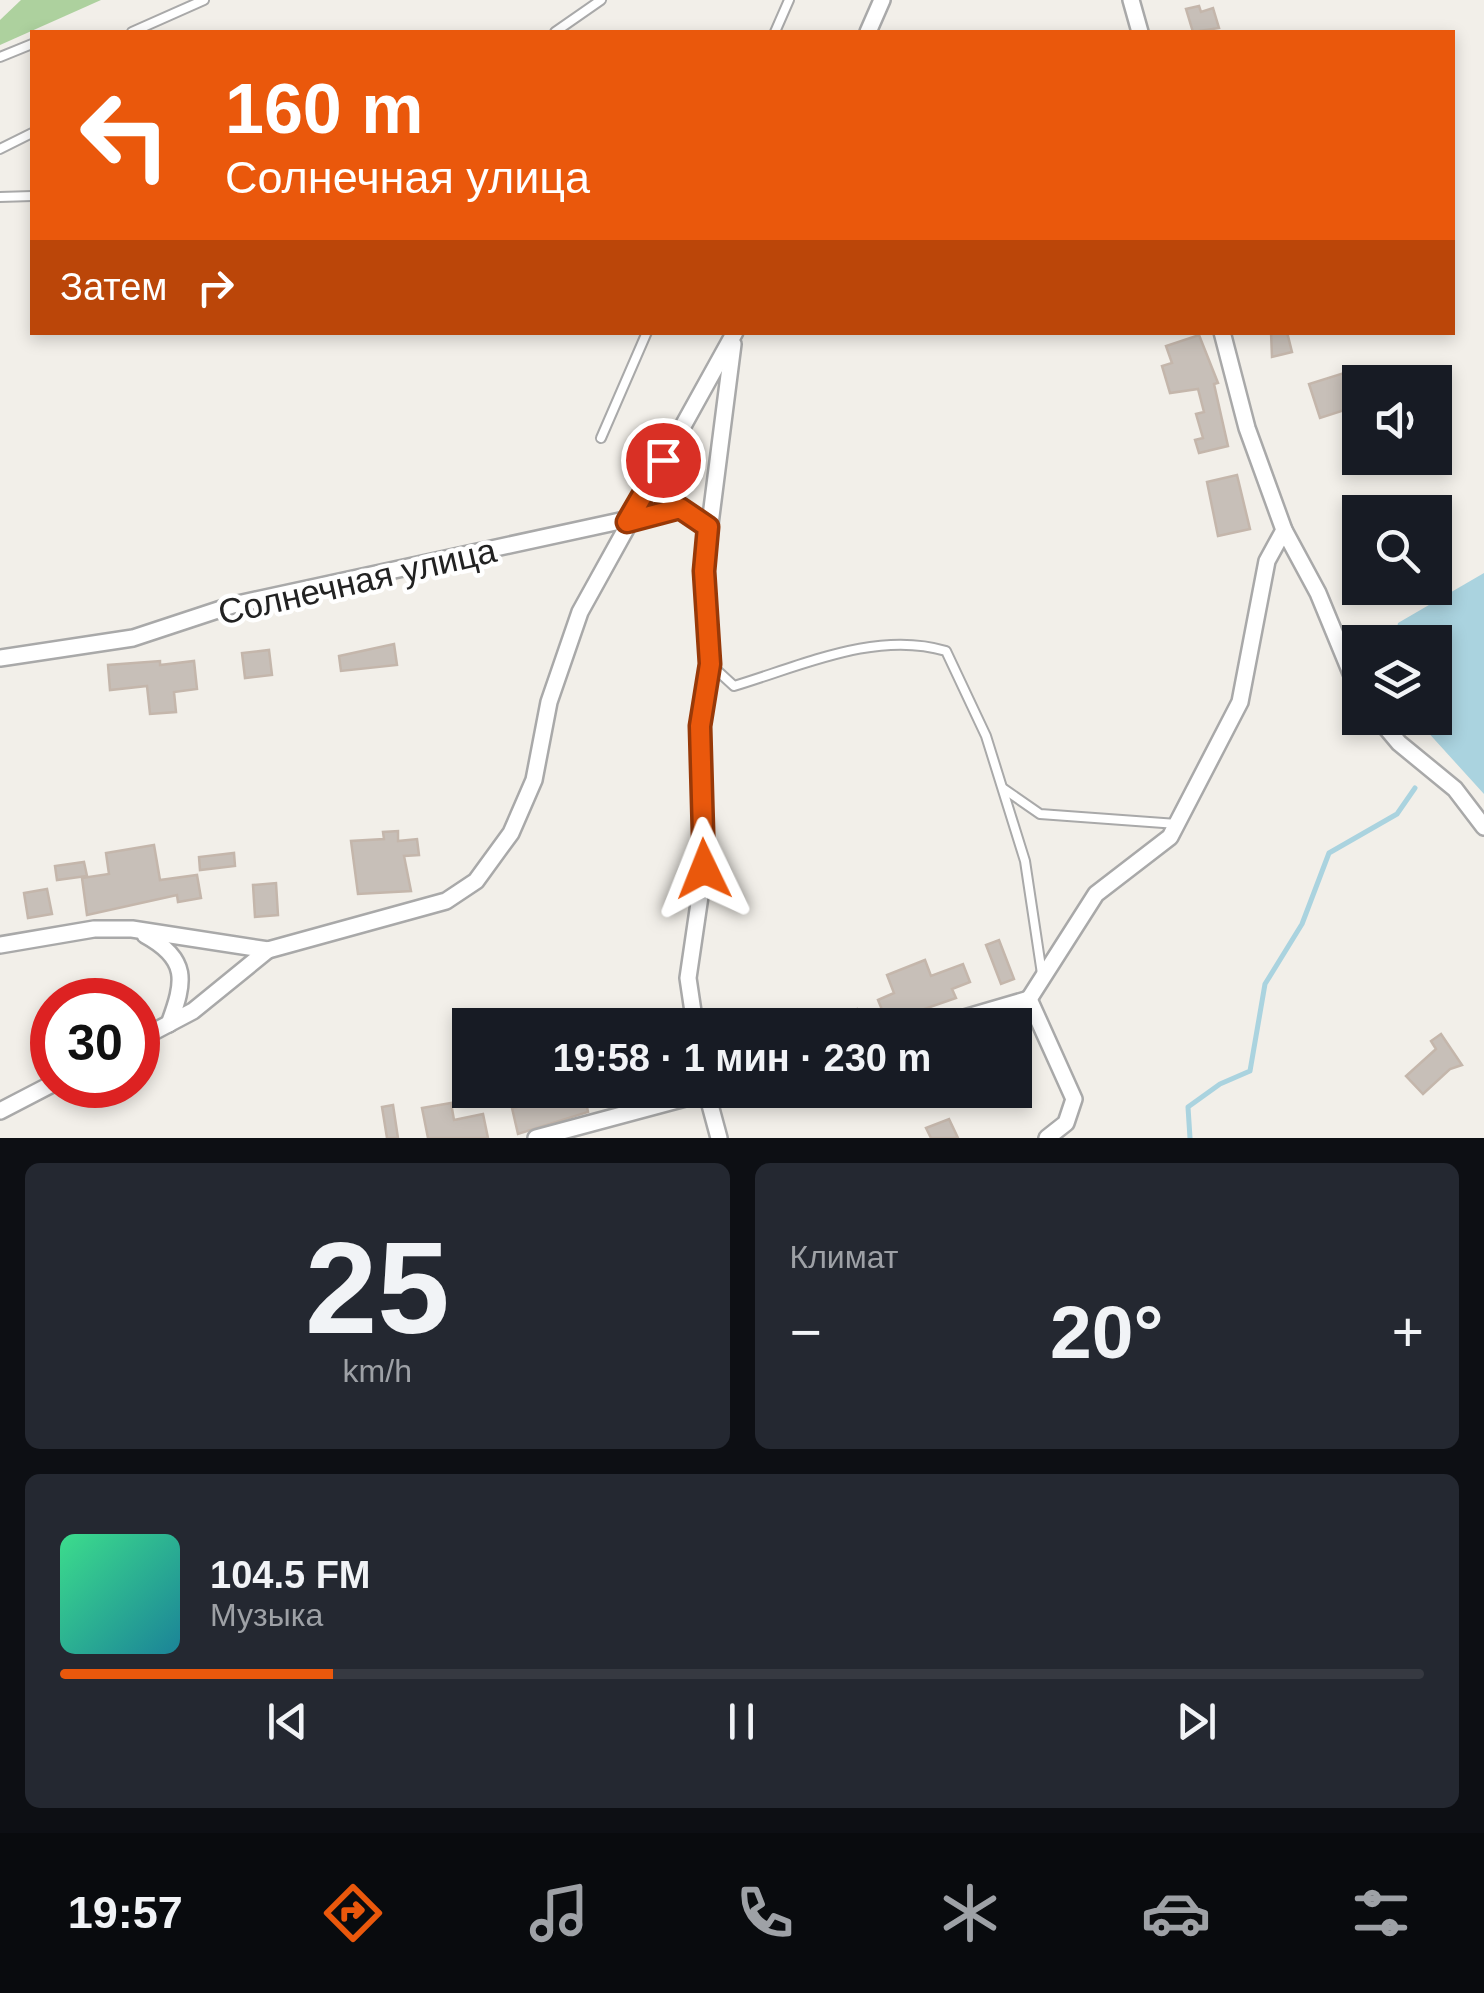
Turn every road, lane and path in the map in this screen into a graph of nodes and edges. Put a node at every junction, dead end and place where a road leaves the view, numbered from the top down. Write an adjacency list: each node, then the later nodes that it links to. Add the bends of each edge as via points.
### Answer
1 (204, 0): 6 (lane)
2 (601, 0): 7 (lane)
3 (789, 0): 8 (lane)
4 (882, 0): 9 (street)
5 (1131, 0): 10 (street)
6 (136, 30)
7 (558, 30)
8 (776, 30)
9 (869, 30)
10 (1139, 30)
11 (30, 45): 12 (lane)
12 (0, 57)
13 (30, 134): 14 (lane)
14 (0, 149)
15 (30, 196): 16 (lane)
16 (0, 197)
17 (645, 335): 21 (lane)
18 (734, 335): 22 (street)
19 (735, 335): 23 (street)
20 (1223, 335): 24 (street)
21 (601, 438)
22 (627, 522): 23 (street, Солнечная улица, via 680,508); 26 (street, Солнечная улица, via 233,605 133,638); 34 (street, via 580,612 549,702 534,780 511,833 476,881 446,901)
23 (708, 527): 27 (street)
24 (1284, 530): 25 (street); 30 (street, via 1267,561 1240,702)
25 (1342, 651)
26 (0, 658)
27 (710, 664): 29 (lane, via 734,686 838,652 918,643 946,652 986,736); 37 (street, via 700,726 704,869 688,978)
28 (1392, 735): 31 (street, via 1456,788)
29 (1002, 788): 30 (lane, via 1040,814); 35 (lane, via 1024,860)
30 (1177, 824): 35 (street, via 1170,837 1096,894)
31 (1484, 828)
32 (132, 929): 33 (street); 34 (street); 39 (street, via 178,962 179,998)
33 (0, 945)
34 (268, 950): 39 (street, via 194,1012)
35 (1042, 978): 36 (street)
36 (1029, 999): 38 (street); 47 (street, via 1074,1099 1066,1123)
37 (693, 1008)
38 (998, 1008)
39 (169, 1024): 40 (street)
40 (160, 1029)
41 (30, 1095): 44 (street)
42 (646, 1108): 45 (street)
43 (713, 1108): 46 (street)
44 (0, 1111)
45 (536, 1138)
46 (719, 1138)
47 (1047, 1138)

